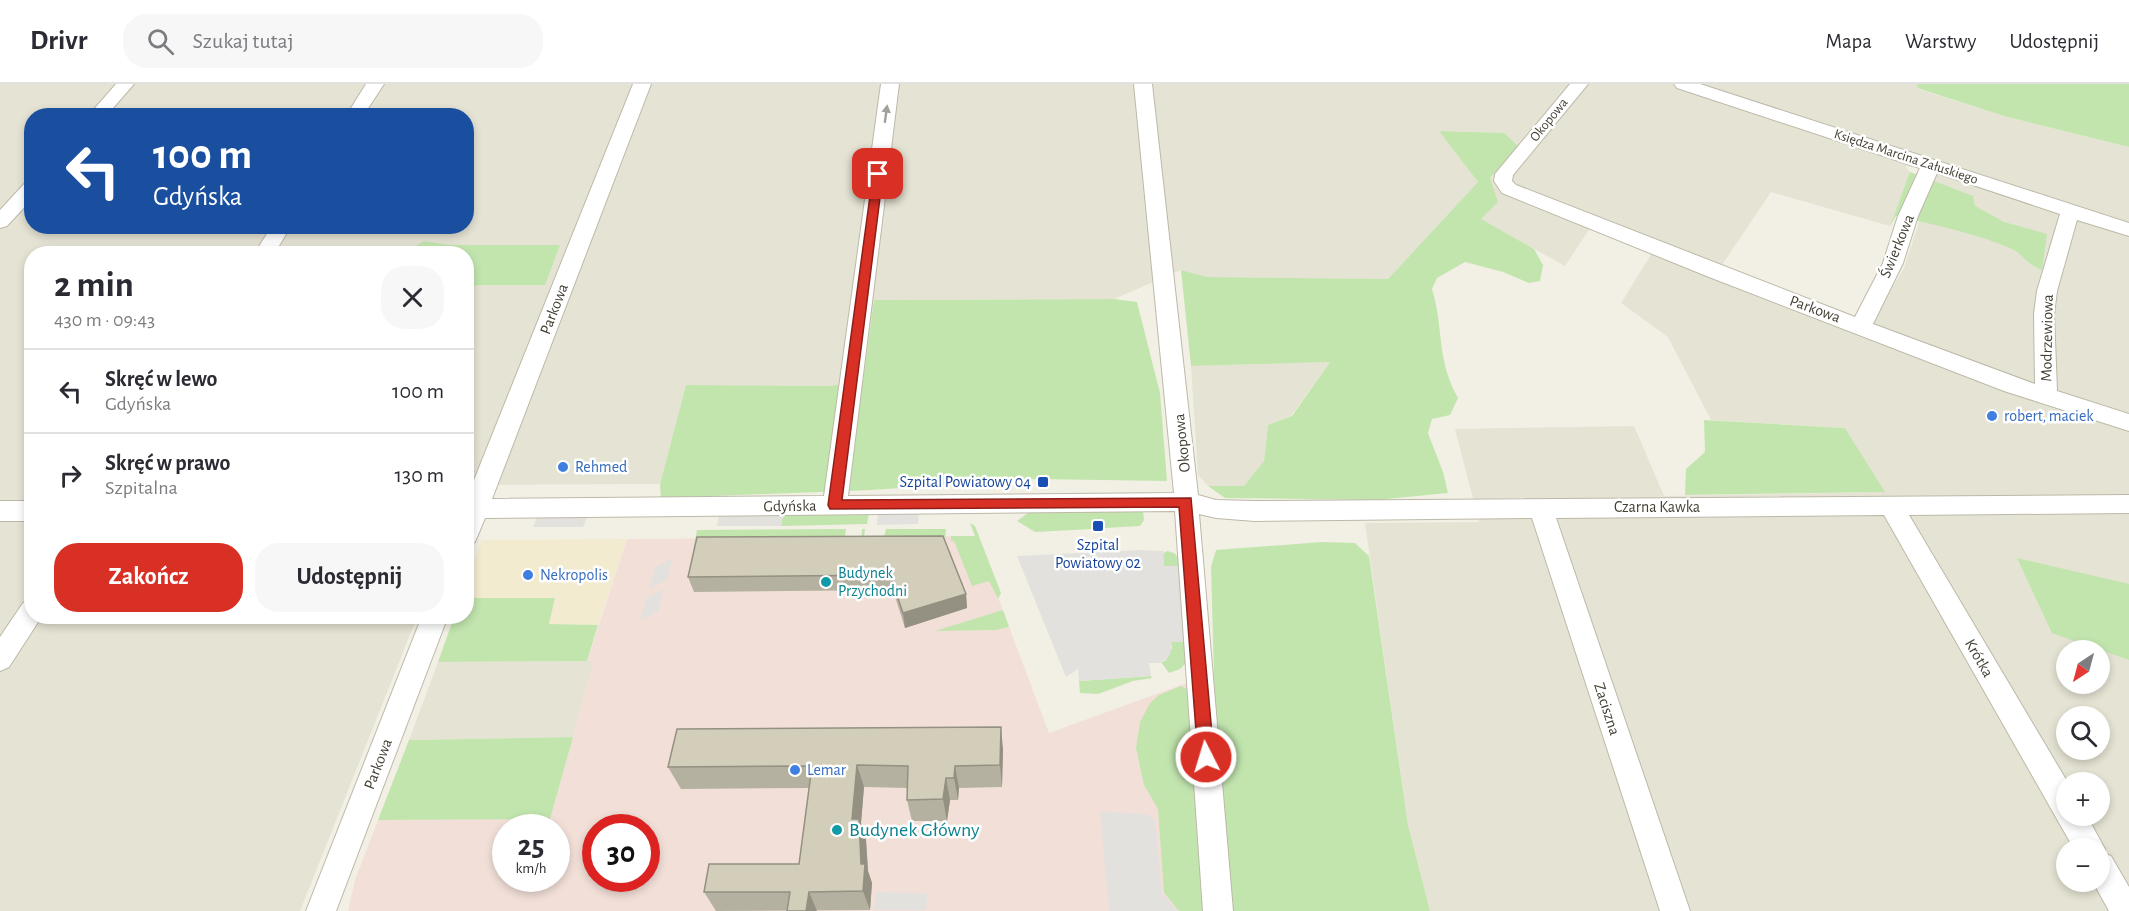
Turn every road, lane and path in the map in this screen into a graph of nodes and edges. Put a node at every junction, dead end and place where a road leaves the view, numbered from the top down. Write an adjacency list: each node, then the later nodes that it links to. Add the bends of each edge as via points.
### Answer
1 (125, 84): 8 (street)
2 (375, 84): 9 (street)
3 (642, 84): 20 (street, Parkowa)
4 (890, 84): 22 (street, one-way to 4)
5 (1143, 84): 19 (street, Okopowa)
6 (1579, 84): 11 (street, Okopowa, via 1504,174)
7 (1683, 84): 10 (street, Księdza Marcina Załuskiego)
8 (103, 108)
9 (359, 108)
10 (1931, 165): 13 (street, Księdza Marcina Załuskiego); 16 (street, Świerkowa, via 1908,216 1893,263)
11 (1504, 184): 16 (street, Parkowa, via 1716,272)
12 (24, 196): 14 (street)
13 (2070, 211): 15 (street, Księdza Marcina Załuskiego); 17 (street, Modrzewiowa, via 2044,314)
14 (0, 222)
15 (2129, 230)
16 (1861, 326): 17 (street, Parkowa)
17 (2046, 397): 18 (street, Parkowa)
18 (2129, 423)
19 (1186, 502): 22 (street, Gdyńska); 24 (street, Czarna Kawka, via 1216,509 1255,511); 34 (street, Okopowa)
20 (474, 504)
21 (2129, 504): 23 (street, Czarna Kawka)
22 (835, 505): 25 (street, Gdyńska)
23 (1891, 506): 24 (street, Czarna Kawka); 31 (street, Krótka)
24 (1540, 507): 35 (street, Zaciszna)
25 (474, 509)
26 (0, 511): 27 (street)
27 (24, 511)
28 (24, 623): 30 (street)
29 (432, 624): 33 (street, Parkowa)
30 (0, 659)
31 (2056, 790)
32 (2110, 883): 36 (street)
33 (321, 911)
34 (1218, 911)
35 (1675, 911)
36 (2126, 911)

